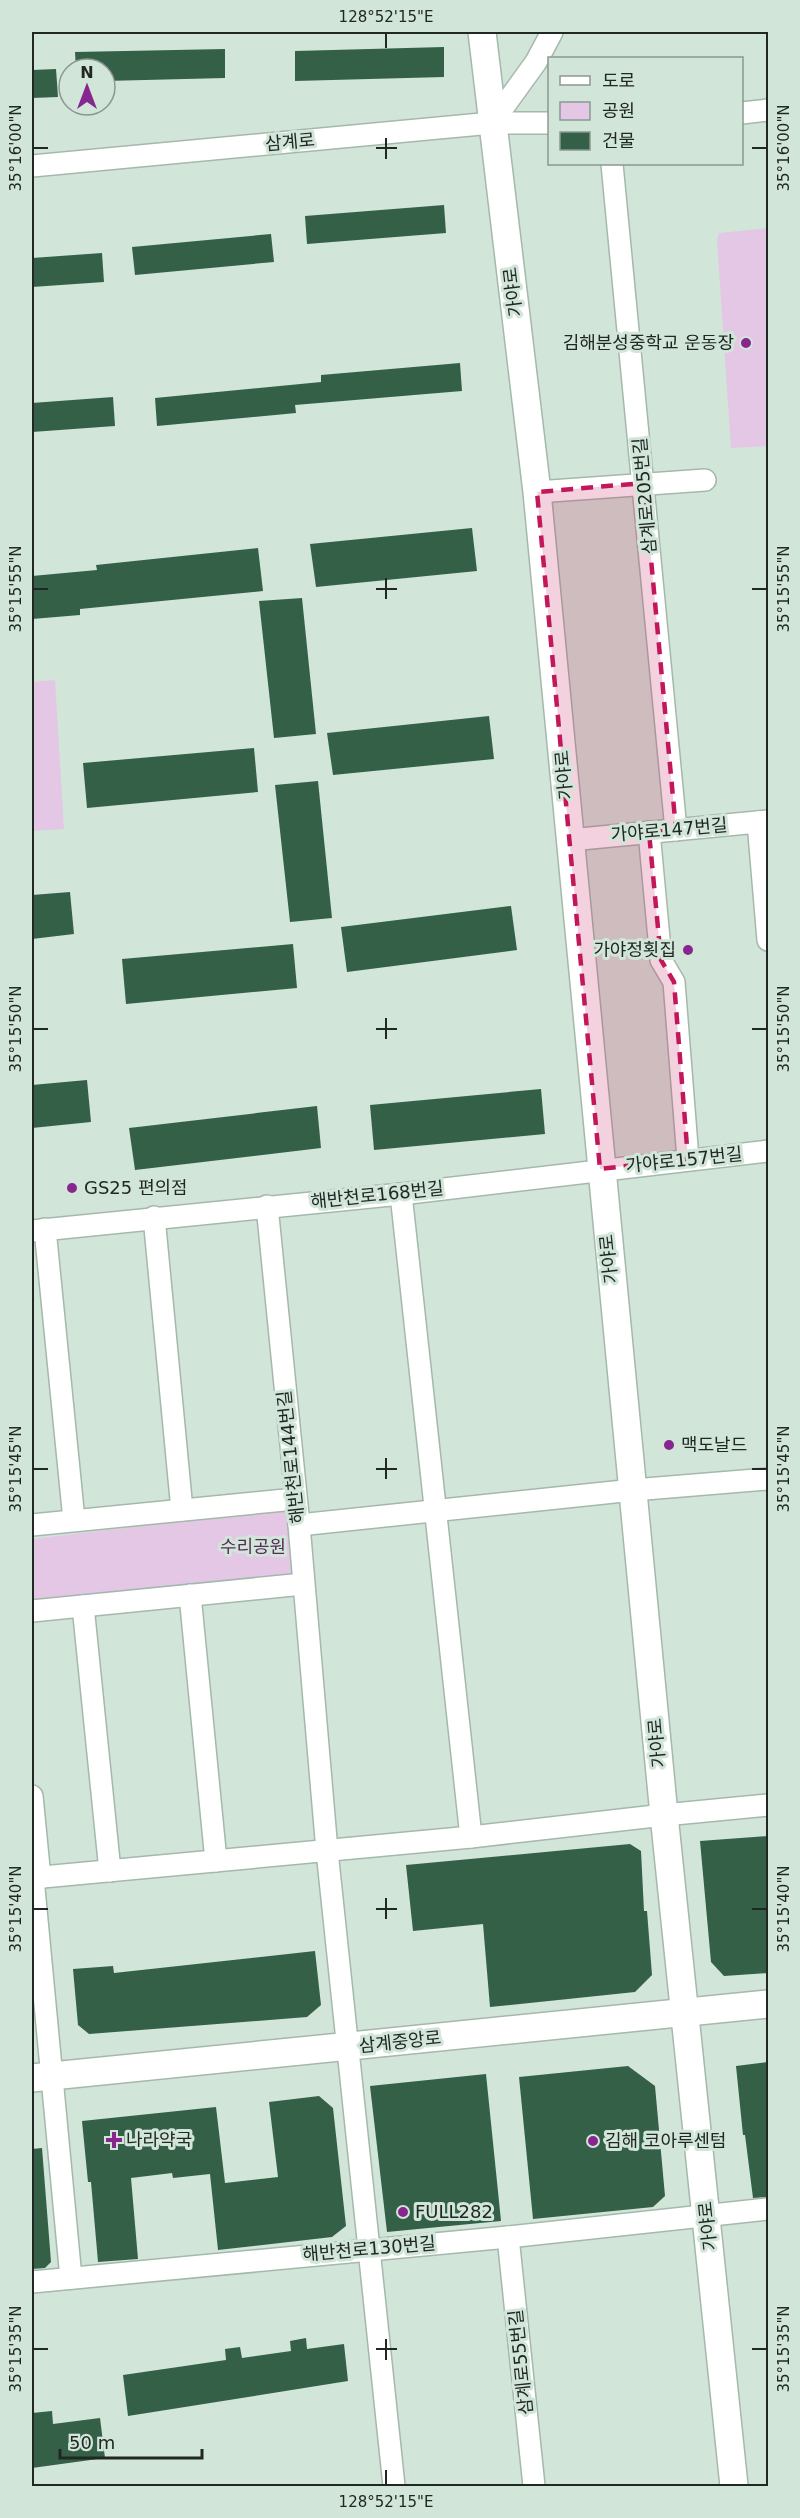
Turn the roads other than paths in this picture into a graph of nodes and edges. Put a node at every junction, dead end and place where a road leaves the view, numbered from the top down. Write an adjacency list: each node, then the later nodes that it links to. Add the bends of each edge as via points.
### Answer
1 (482, 32): 5 (main road, 가야로)
2 (552, 32): 5 (street, via 536,62)
3 (768, 110): 4 (street)
4 (743, 113)
5 (492, 123): 6 (street, 삼계로); 8 (street, 삼계로); 11 (main road, 가야로)
6 (548, 123)
7 (612, 165): 10 (street, 삼계로205번길)
8 (32, 166)
9 (705, 480): 10 (street)
10 (644, 483): 11 (street); 13 (street, 삼계로205번길)
11 (537, 492): 15 (main road, 가야로)
12 (763, 821): 13 (street, 가야로147번길); 16 (street)
13 (676, 830): 14 (street, 가야로147번길)
14 (650, 832): 15 (street, 가야로147번길); 18 (street, via 661,960 674,982)
15 (570, 840): 19 (main road, 가야로)
16 (768, 940)
17 (768, 1151): 18 (street, 가야로157번길)
18 (688, 1160): 19 (street, 가야로157번길)
19 (600, 1169): 20 (street, 해반천로168번길); 25 (main road, 가야로)
20 (401, 1194): 21 (street, 해반천로168번길); 28 (street)
21 (267, 1206): 22 (street, 해반천로168번길); 26 (street, 해반천로144번길)
22 (154, 1217): 23 (street, 해반천로168번길); 27 (street)
23 (38, 1230): 29 (street, 해반천로168번길)
24 (768, 1479): 25 (street)
25 (633, 1490): 28 (street); 38 (main road, 가야로)
26 (295, 1499): 27 (street); 31 (street, 해반천로144번길)
27 (182, 1510): 29 (street)
28 (436, 1511): 31 (street); 39 (street)
29 (74, 1520): 30 (street)
30 (32, 1525)
31 (299, 1525): 32 (street, 해반천로144번길)
32 (303, 1584): 33 (street); 40 (street, 해반천로144번길)
33 (190, 1595): 34 (street); 41 (street)
34 (83, 1606): 35 (street); 42 (street)
35 (32, 1611)
36 (32, 1796): 43 (street)
37 (768, 1805): 38 (street)
38 (664, 1815): 39 (street); 45 (main road, 가야로)
39 (471, 1837): 40 (street)
40 (327, 1851): 41 (street); 46 (street, 해반천로144번길)
41 (216, 1861): 42 (street)
42 (110, 1871): 43 (street)
43 (35, 1878): 47 (street)
44 (768, 2004): 45 (main road, 삼계중앙로)
45 (685, 2013): 46 (main road, 삼계중앙로); 49 (main road, 가야로)
46 (348, 2047): 47 (main road, 삼계중앙로); 51 (street, 해반천로144번길)
47 (41, 2077): 52 (street)
48 (768, 2209): 49 (street, 해반천로130번길)
49 (707, 2216): 50 (street, 해반천로130번길); 56 (main road, 가야로)
50 (508, 2237): 51 (street, 해반천로130번길); 55 (street, 삼계로55번길)
51 (370, 2249): 52 (street, 해반천로130번길); 54 (street, 해반천로144번길)
52 (71, 2277): 53 (street, 해반천로130번길)
53 (32, 2282)
54 (394, 2487)
55 (534, 2487)
56 (734, 2487)

